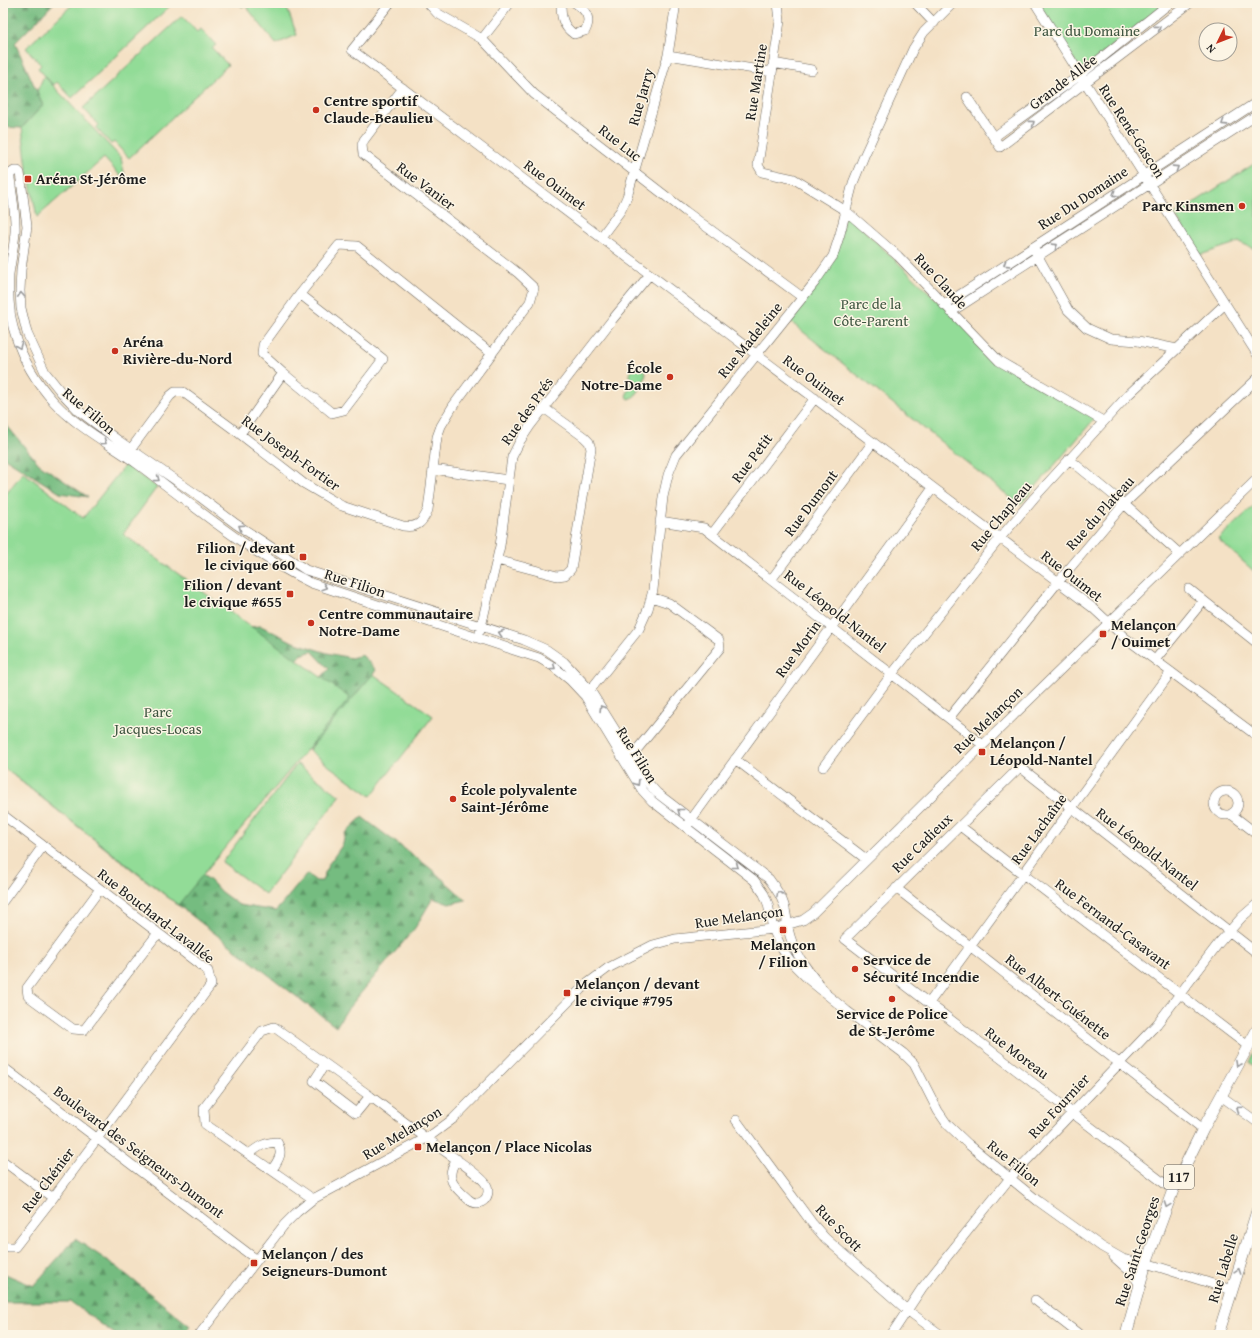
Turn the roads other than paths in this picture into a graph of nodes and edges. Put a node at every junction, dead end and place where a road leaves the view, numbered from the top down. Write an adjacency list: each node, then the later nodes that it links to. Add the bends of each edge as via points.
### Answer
1 (390, 3): 20 (street, Rue Ouimet, via 352,50)
2 (428, 3): 14 (street, Rue Luc, via 437,13)
3 (510, 3): 14 (street)
4 (562, 3): 5 (street, via 563,22 574,34 585,31 588,24 586,12)
5 (575, 3)
6 (675, 3): 15 (street, Rue Jarry)
7 (778, 3): 16 (street, Rue Martine, via 780,21)
8 (915, 3): 13 (street)
9 (953, 3): 13 (street, Rue Madeleine)
10 (1035, 3): 18 (street, Rue René-Gascon)
11 (1170, 3): 18 (street, Grande Allée)
12 (1190, 3): 19 (street, Grande Allée, one-way to 12)
13 (934, 22): 29 (street, Rue Madeleine, via 913,49 864,156 853,183)
14 (482, 39): 26 (street, Rue Luc, via 534,94)
15 (668, 55): 16 (street); 26 (street, Rue Jarry)
16 (772, 67): 17 (street); 25 (street, Rue Martine)
17 (812, 70)
18 (1080, 75): 19 (street, Rue René-Gascon); 24 (street, Grande Allée)
19 (1085, 83): 24 (street, Grande Allée, one-way to 19, via 1000,147); 27 (street, Rue René-Gascon)
20 (403, 88): 30 (street, Rue Ouimet); 34 (street, Rue Vanier, via 364,140 363,154)
21 (967, 97): 24 (street, Grande Allée)
22 (1257, 102): 27 (street, Rue Du Domaine, one-way to 27)
23 (1257, 115): 28 (street, Rue Du Domaine, one-way to 23)
24 (994, 136)
25 (758, 165): 29 (street, Rue Claude, via 762,172 794,179)
26 (634, 172): 30 (street, Rue Jarry, via 627,197); 36 (street, Rue Luc)
27 (1144, 175): 28 (street, Rue René-Gascon); 31 (street, Rue Du Domaine, one-way to 31)
28 (1150, 184): 32 (street, Rue Du Domaine, one-way to 28); 37 (street, Rue René-Gascon)
29 (846, 211): 36 (street, Rue Madeleine, via 833,256); 38 (street, Rue Claude, via 898,256)
30 (601, 237): 33 (street, Rue Ouimet)
31 (1033, 247): 32 (street); 38 (street, Rue Du Domaine, one-way to 38)
32 (1038, 257): 39 (street, Rue Du Domaine); 40 (street, via 1068,310 1087,328 1111,339)
33 (650, 274): 42 (street, Rue Ouimet); 47 (street, Rue des Prés)
34 (534, 288): 41 (street, Rue Joseph-Fortier, via 530,302)
35 (300, 294): 41 (street, via 339,245 357,246); 44 (street, via 263,345 262,354); 44 (street, via 383,359 344,410 332,413)
36 (802, 297): 42 (street, Rue Madeleine)
37 (1224, 304): 40 (street, Rue Chapleau); 43 (street, Rue René-Gascon)
38 (944, 305): 39 (street, Rue Claude)
39 (952, 312): 48 (street, Rue Claude, via 999,361)
40 (1177, 349): 48 (street, Rue Chapleau)
41 (492, 354): 53 (street, Rue Joseph-Fortier, via 441,426)
42 (756, 354): 46 (street, Rue Ouimet); 58 (street, Rue Madeleine, via 676,455 668,474)
43 (1257, 354)
44 (283, 373): 49 (street)
45 (1257, 379): 57 (street, Rue du Plateau)
46 (815, 398): 50 (street, Rue Ouimet); 59 (street, Rue Petit)
47 (544, 408): 55 (street, Rue des Prés, via 520,441 512,457); 62 (street, via 584,437 591,449 571,569 565,575 557,576)
48 (1103, 421): 52 (street, Rue Chapleau)
49 (240, 434): 51 (street, Rue Joseph-Fortier, via 183,392 175,392); 53 (street, Rue Joseph-Fortier, via 303,483 342,506 403,526 418,525 424,520 428,510)
50 (873, 442): 56 (street, Rue Ouimet); 64 (street, Rue Dumont)
51 (128, 453): 51 (street, Rue Filion, one-way to 51, via 61,392 45,372 27,333 20,291 27,226 20,173 14,171 10,174 15,232 9,275 9,303 15,336 22,354 54,402 73,420 105,444); 63 (street, Rue Filion, via 228,532 269,560)
52 (1069, 459): 57 (street); 60 (street, Rue Chapleau)
53 (433, 469): 55 (street)
54 (1257, 479): 61 (street, Rue Melançon)
55 (508, 480): 62 (street, Rue des Prés)
56 (933, 488): 60 (street, Rue Ouimet); 71 (street, Rue Morin)
57 (1124, 504): 61 (street); 65 (street, Rue du Plateau)
58 (660, 521): 59 (street, Rue Léopold-Nantel, via 704,528); 67 (street, Rue Madeleine)
59 (712, 534): 64 (street, Rue Léopold-Nantel)
60 (1000, 538): 65 (street, Rue Ouimet); 78 (street, Rue Chapleau)
61 (1180, 554): 69 (street, Rue Melançon)
62 (498, 560): 70 (street, Rue des Prés)
63 (304, 575): 70 (street, Rue Filion); 72 (street, Rue Filion, one-way to 72, via 310,583)
64 (771, 580): 71 (street, Rue Léopold-Nantel)
65 (1058, 582): 69 (street, Rue Ouimet); 80 (street, Rue du Plateau)
66 (1189, 589): 68 (street)
67 (651, 597): 79 (street, Rue Madeleine, via 639,629); 83 (street, via 670,603 719,640 720,648)
68 (1203, 601): 73 (street); 76 (street)
69 (1109, 623): 76 (street, Rue Ouimet); 82 (street, Rue Melançon)
70 (482, 626): 72 (street, Rue des Prés); 74 (street, Rue Filion, one-way to 70)
71 (832, 627): 78 (street, Rue Léopold-Nantel); 84 (street, Rue Morin)
72 (478, 638): 75 (street, Rue Filion)
73 (1257, 643)
74 (545, 649): 75 (street); 79 (street, Rue Filion, via 564,662)
75 (539, 658): 79 (street, Rue Filion, one-way to 79)
76 (1155, 660): 77 (street, Rue Ouimet)
77 (1171, 672): 81 (street, Rue Ouimet); 88 (street, Rue Lachaîne)
78 (892, 674): 80 (street, Rue Léopold-Nantel); 86 (street, Rue Chapleau)
79 (588, 693): 83 (street, Rue Filion, one-way to 79); 85 (street, Rue Filion)
80 (949, 718): 82 (street, Rue Léopold-Nantel)
81 (1257, 736)
82 (983, 745): 95 (street, Rue Melançon)
83 (631, 755): 85 (street); 91 (street, Rue Filion, one-way to 83, via 657,794)
84 (735, 759): 91 (street, Rue Morin); 95 (street)
85 (624, 762): 91 (street, Rue Filion, one-way to 91, via 652,801)
86 (823, 767)
87 (1020, 768): 88 (street, Rue Léopold-Nantel); 92 (street, Rue Cadieux)
88 (1071, 808): 96 (street, Rue Lachaîne); 103 (street, Rue Léopold-Nantel)
89 (1231, 814): 93 (street)
90 (3, 815): 94 (street, Rue Bouchard-Lavallée)
91 (689, 823): 101 (street, Rue Filion, one-way to 91, via 779,892 769,879); 102 (street, Rue Filion, one-way to 102, via 754,880 768,904)
92 (960, 826): 96 (street, Rue Fernand-Casavant); 97 (street, Rue Cadieux)
93 (1257, 834)
94 (44, 846): 98 (street, Rue Bouchard-Lavallée); 99 (street)
95 (866, 859): 101 (street, Rue Melançon, via 813,913)
96 (1023, 874): 106 (street, Rue Lachaîne); 109 (street, Rue Fernand-Casavant)
97 (896, 888): 105 (street, Rue Cadieux); 106 (street, Rue Albert-Guénette)
98 (100, 889): 104 (street, Rue Bouchard-Lavallée); 104 (street, via 27,988 28,996 73,1029 84,1030)
99 (3, 901)
100 (1257, 904): 103 (street, Rue Fournier)
101 (788, 925): 102 (street, Rue Melançon); 108 (street, Rue Filion, via 790,937 799,957)
102 (773, 929): 108 (street, Rue Filion, via 792,963); 123 (street, Rue Melançon, via 675,939 653,945 608,968 584,986 453,1119)
103 (1230, 931): 107 (street, Rue Léopold-Nantel); 109 (street, Rue Fournier)
104 (158, 932): 122 (street, Rue Bouchard-Lavallée, via 208,971 211,985)
105 (845, 939): 110 (street, Rue Moreau)
106 (970, 946): 110 (street, Rue Lachaîne); 113 (street, Rue Albert-Guénette)
107 (1257, 953)
108 (826, 993): 128 (street, Rue Filion, via 914,1064 947,1124)
109 (1180, 994): 112 (street, Rue Fernand-Casavant); 113 (street, Rue Fournier, via 1157,1024)
110 (929, 1003): 118 (street, Rue Moreau)
111 (1257, 1030): 112 (main road, Rue Saint-Georges / 117)
112 (1248, 1046): 117 (main road, Rue Saint-Georges / 117, one-way to 117)
113 (1119, 1063): 118 (street, Rue Fournier); 121 (street, Rue Albert-Guénette)
114 (325, 1064): 116 (street); 116 (street, via 314,1081 356,1113); 124 (street, via 274,1027 262,1031 204,1108 205,1124)
115 (3, 1067): 122 (street, Boulevard des Seigneurs-Dumont)
116 (370, 1096): 123 (street)
117 (1221, 1096): 120 (street, one-way to 117); 121 (main road, Rue Saint-Georges / 117)
118 (1072, 1112): 128 (street, Rue Fournier); 129 (street, Rue Moreau)
119 (736, 1120): 140 (street, Rue Scott, via 825,1238)
120 (1257, 1122)
121 (1203, 1129): 129 (main road, Rue Saint-Georges / 117)
122 (97, 1138): 130 (street, Rue Chénier); 135 (street, Boulevard des Seigneurs-Dumont)
123 (426, 1138): 125 (street); 131 (street, Rue Melançon)
124 (249, 1154): 127 (street); 127 (street, via 259,1146 277,1142 281,1149 280,1158)
125 (457, 1159): 125 (street, via 486,1184 488,1191 485,1200 479,1204 472,1203 454,1188 450,1174)
126 (3, 1161): 130 (street)
127 (272, 1170): 131 (street)
128 (1010, 1178): 134 (street, Rue Filion); 140 (street, Rue Fournier)
129 (1173, 1190): 136 (main road, Rue Saint-Georges / 117, one-way to 136)
130 (53, 1198): 133 (street, Rue Chénier, via 15,1248)
131 (313, 1199): 135 (street, Rue Melançon, via 284,1225)
132 (1257, 1211): 138 (main road, Rue Labelle, one-way to 132)
133 (3, 1244)
134 (1102, 1247): 136 (street, Rue Filion, via 1122,1259); 137 (street, via 1133,1274)
135 (257, 1260): 141 (street, Rue Melançon)
136 (1146, 1263): 137 (main road, Rue Saint-Georges / 117); 138 (street, Rue Filion)
137 (1140, 1285): 145 (main road, Rue Saint-Georges / 117)
138 (1232, 1290): 146 (main road, Rue Labelle)
139 (1035, 1300): 144 (street)
140 (907, 1310): 142 (street, Rue Fournier); 143 (street, Rue Scott)
141 (199, 1335)
142 (892, 1335)
143 (941, 1335)
144 (1080, 1335)
145 (1126, 1335)
146 (1218, 1335)

